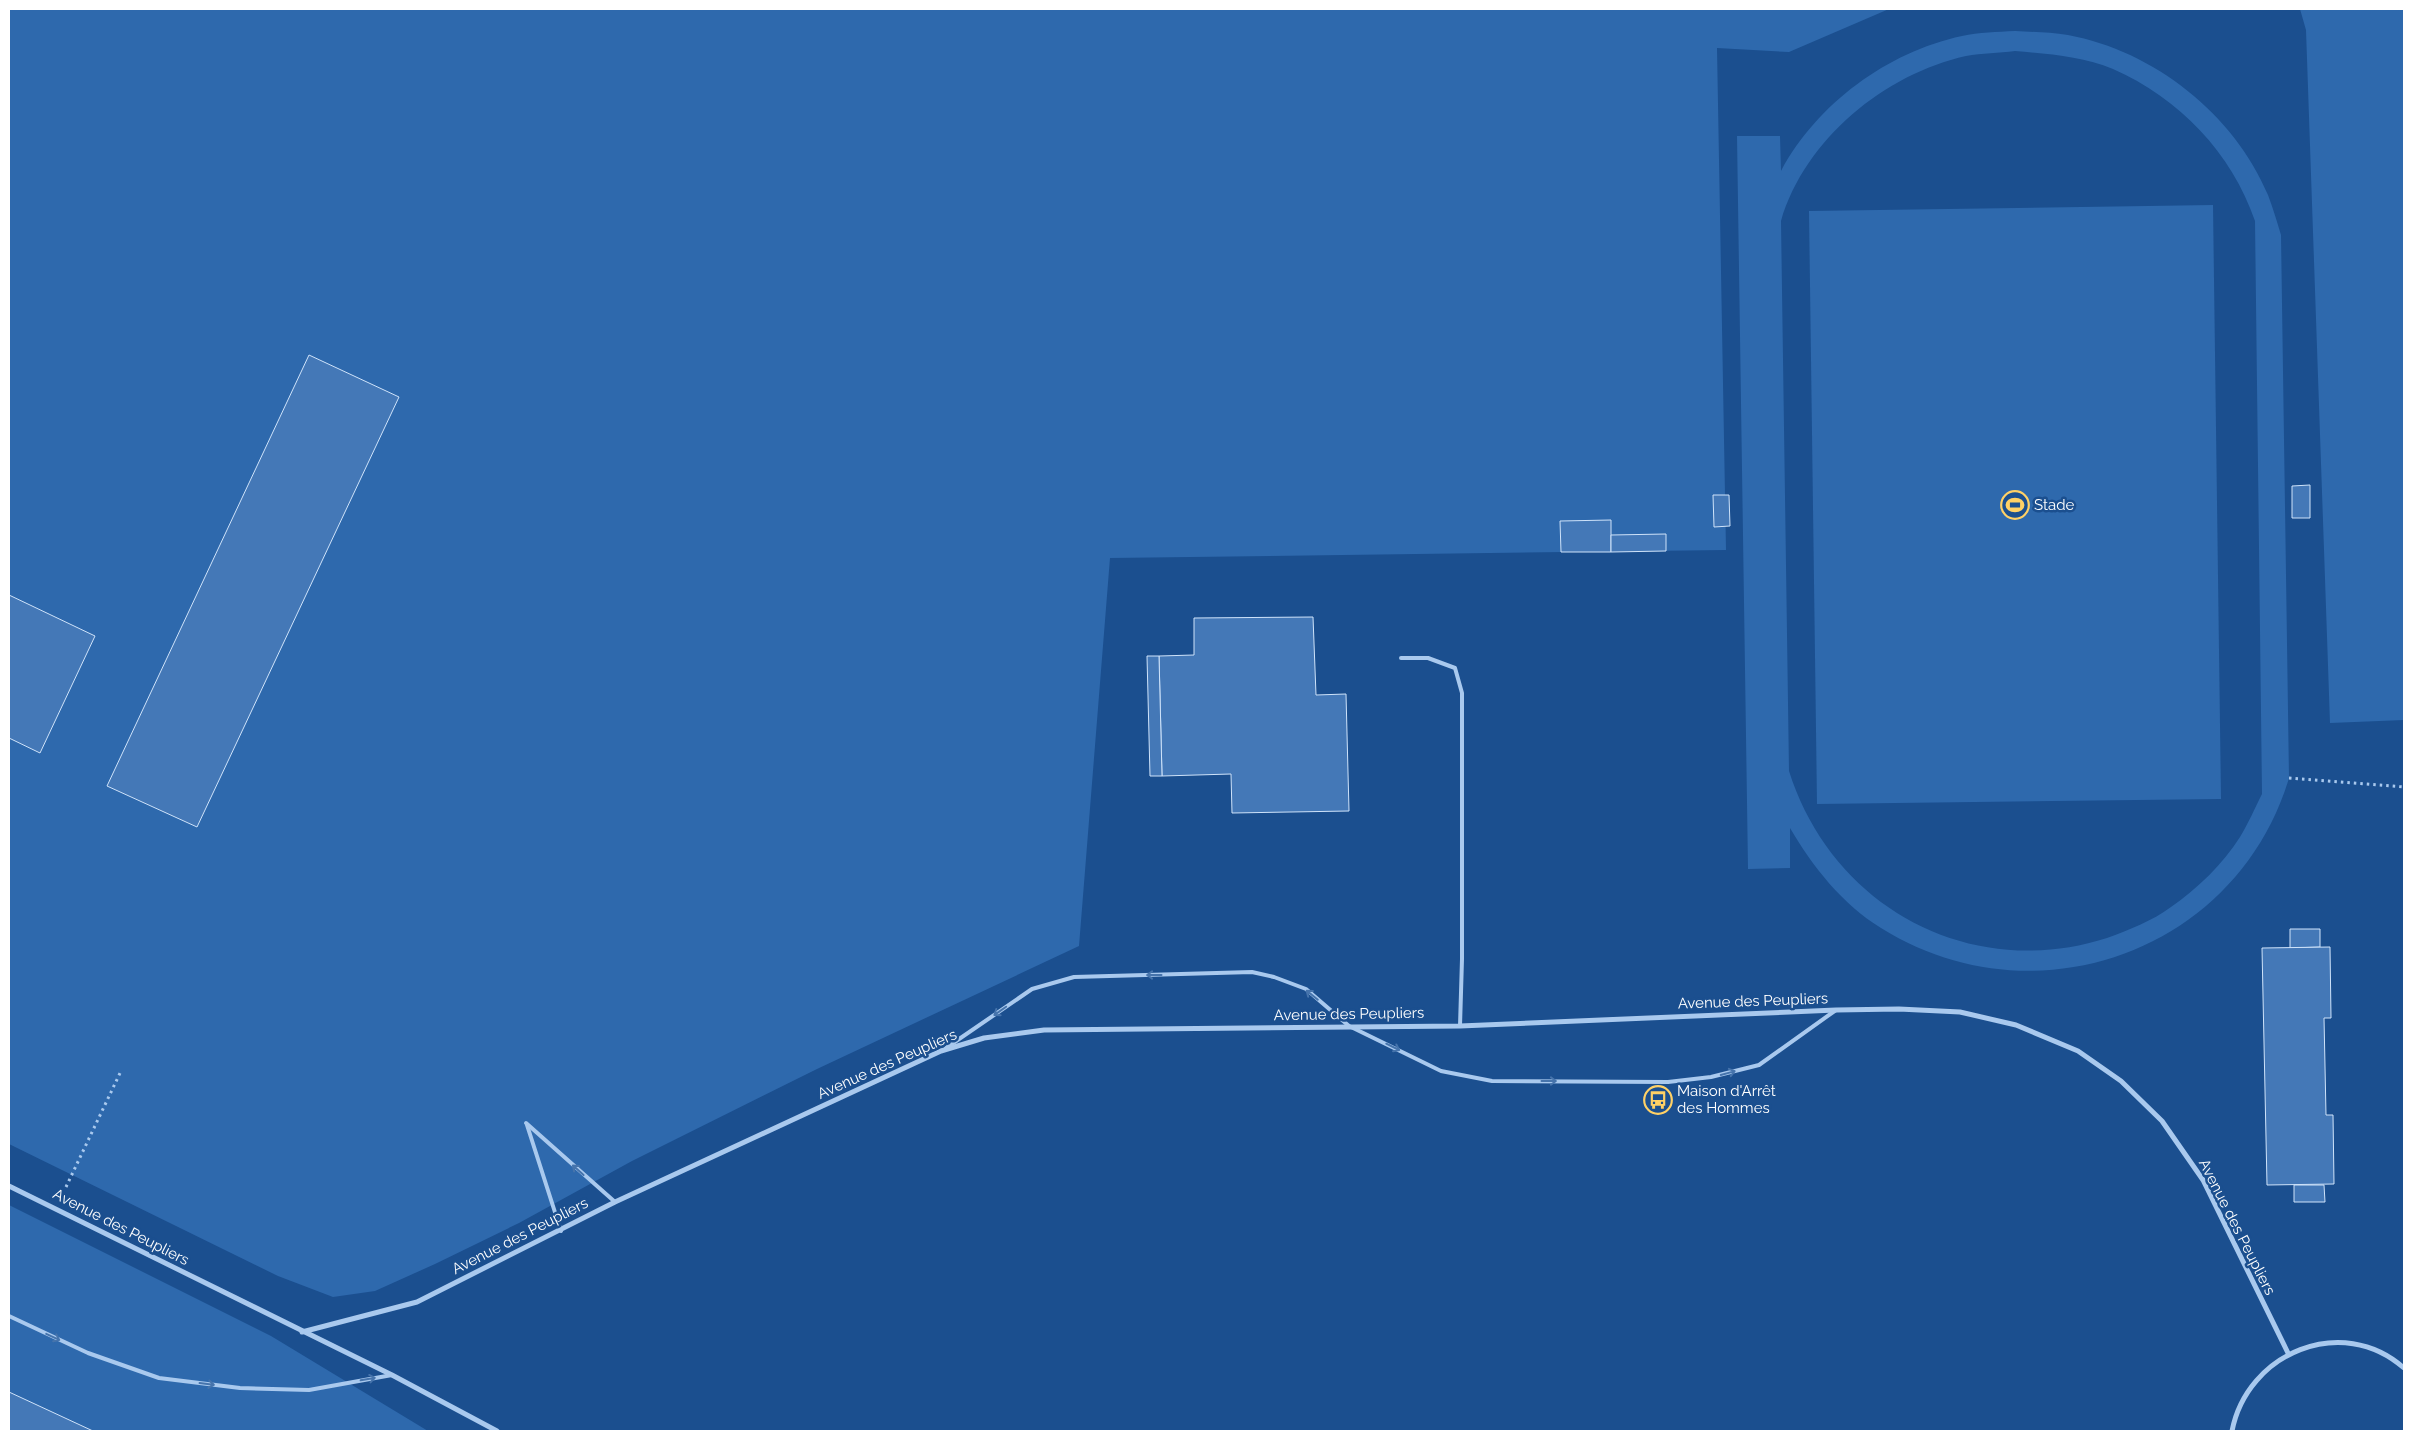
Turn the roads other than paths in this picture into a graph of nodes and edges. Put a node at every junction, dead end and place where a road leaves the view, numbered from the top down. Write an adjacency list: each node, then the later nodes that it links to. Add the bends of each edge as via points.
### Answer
1 (1401, 658): 4 (lane, via 1428,658 1455,668 1462,693)
2 (1836, 1010): 3 (lane, one-way to 2, via 1441,1071 1492,1081 1668,1082 1711,1077 1759,1065); 4 (street, Avenue des Peupliers); 11 (street, Avenue des Peupliers, via 1960,1012 2016,1025 2078,1051 2121,1081 2162,1121 2203,1180)
3 (1350, 1026): 4 (street, Avenue des Peupliers); 5 (street, Avenue des Peupliers, via 1044,1030 984,1038); 5 (lane, one-way to 5, via 1306,989 1252,972 1074,977 1032,989)
4 (1460, 1026)
5 (941, 1051): 7 (street, Avenue des Peupliers)
6 (9, 1186): 10 (street, Avenue des Peupliers)
7 (614, 1202): 8 (street, Avenue des Peupliers); 8 (lane, one-way to 8, via 526,1123)
8 (561, 1231): 10 (street, Avenue des Peupliers, via 418,1302)
9 (9, 1316): 13 (lane, one-way to 13, via 88,1353 159,1378 240,1388 309,1390)
10 (302, 1332): 13 (street, Avenue des Peupliers)
11 (2288, 1353): 12 (street, via 2323,1343 2359,1344 2392,1357); 15 (street, via 2265,1369 2247,1390 2235,1415)
12 (2404, 1368)
13 (392, 1375): 14 (street, Avenue des Peupliers)
14 (498, 1431)
15 (2232, 1431)

